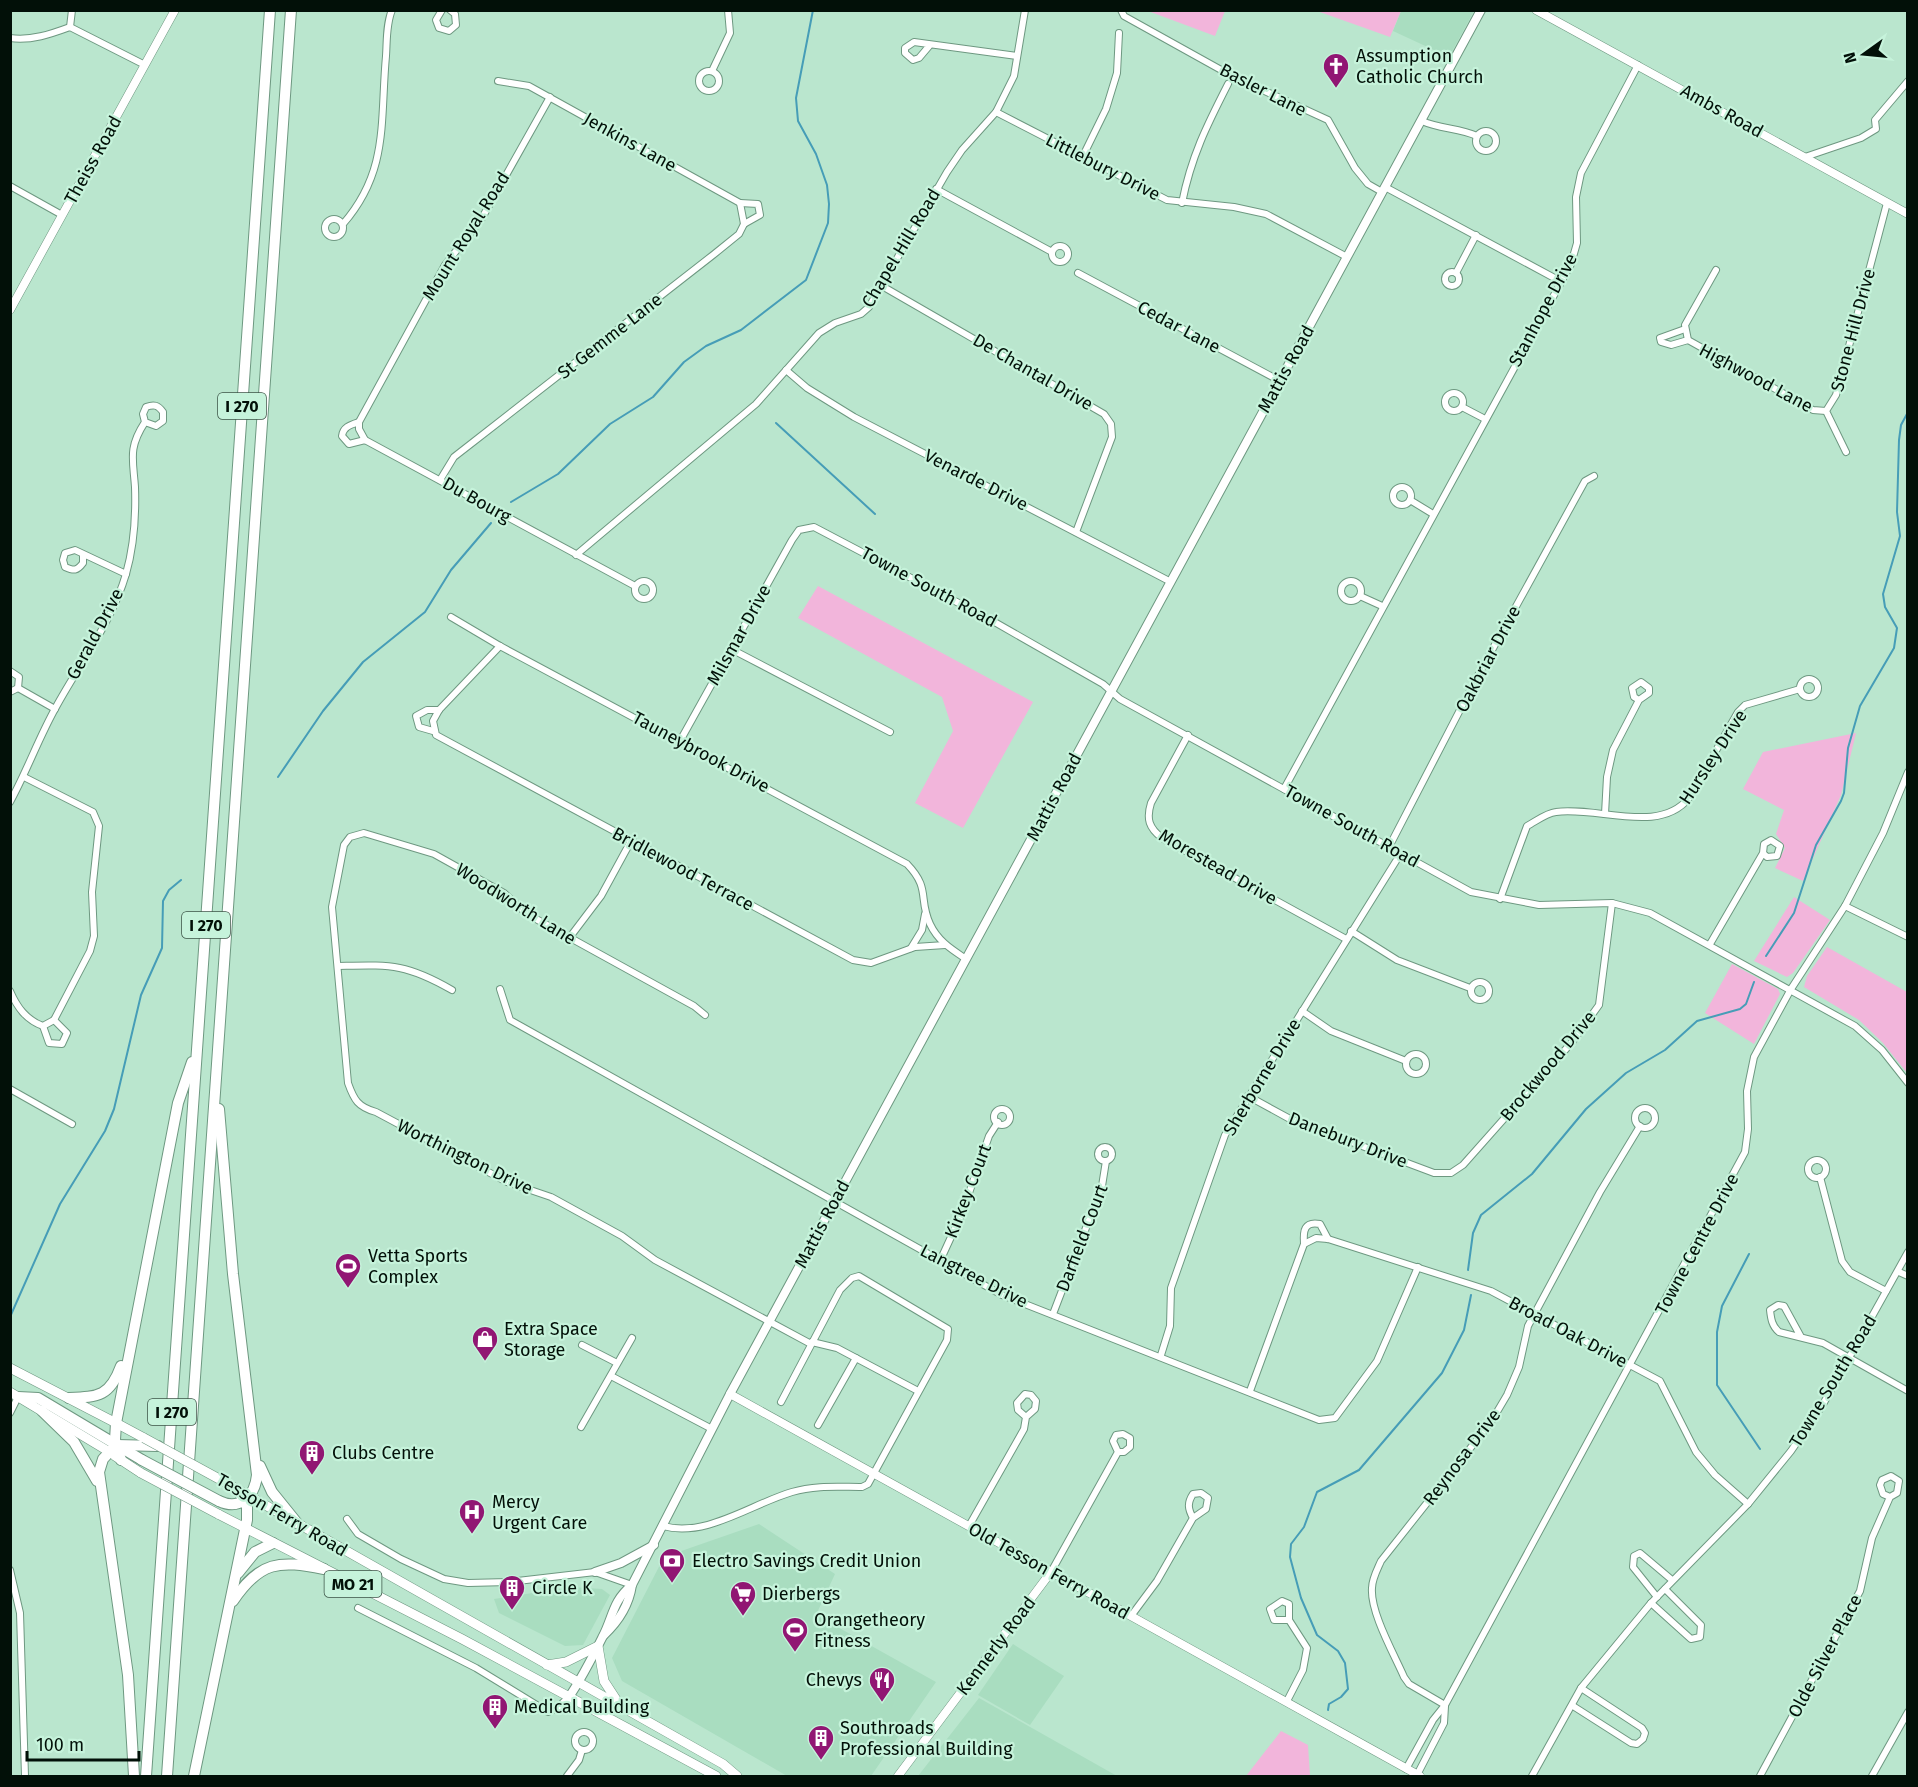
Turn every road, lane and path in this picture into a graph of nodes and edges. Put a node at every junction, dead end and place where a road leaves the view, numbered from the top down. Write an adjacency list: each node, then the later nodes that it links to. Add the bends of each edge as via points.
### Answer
1 (72, 10): 13 (street)
2 (175, 10): 18 (street, Theiss Road)
3 (270, 10): 118 (highway, I 270)
4 (291, 10): 120 (highway, I 270)
5 (392, 10): 38 (street, via 379,157 366,192)
6 (450, 10): 12 (street, via 455,14 456,25 448,31 439,28)
7 (728, 10): 20 (street, via 729,33)
8 (1025, 10): 17 (street, Chapel Hill Road)
9 (1121, 10): 32 (street, Basler Lane, via 1124,16 1232,76 1328,120 1368,184)
10 (1481, 10): 26 (main road, Mattis Road)
11 (1536, 10): 19 (street, Ambs Road)
12 (437, 12)
13 (70, 27): 15 (street, via 52,34); 18 (street)
14 (1119, 33): 29 (street, via 1114,82 1106,109)
15 (10, 38)
16 (930, 45): 17 (street)
17 (1017, 56): 25 (street, Chapel Hill Road, via 1014,76)
18 (145, 65): 37 (street, Theiss Road)
19 (1638, 66): 28 (street, Ambs Road); 46 (street, Stanhope Drive, via 1581,173 1576,197 1577,243 1571,264)
20 (712, 71)
21 (498, 81): 24 (street, Jenkins Lane, via 529,86)
22 (1908, 81): 28 (street, via 1875,120 1876,129)
23 (1228, 84): 34 (street, via 1197,145)
24 (549, 97): 33 (street, Jenkins Lane); 55 (street, Mount Royal Road, via 482,218 445,265)
25 (996, 112): 29 (street, Littlebury Drive); 31 (street, Chapel Hill Road, via 962,150)
26 (1422, 121): 27 (street); 32 (main road, Mattis Road)
27 (1477, 136)
28 (1805, 157): 35 (street, Ambs Road)
29 (1082, 158): 34 (street, Littlebury Drive, via 1154,194)
30 (10, 186): 37 (street)
31 (936, 189): 41 (street); 47 (street, Chapel Hill Road)
32 (1384, 189): 40 (street); 42 (main road, Mattis Road)
33 (740, 203): 39 (street); 39 (street, St Gemme Lane, via 758,204 761,210 756,219)
34 (1182, 203): 42 (street, Littlebury Drive, via 1266,214)
35 (1887, 203): 36 (street, Ambs Road); 52 (street, Stone Hill Drive, via 1836,395)
36 (1908, 214)
37 (62, 215): 48 (street, Theiss Road)
38 (343, 224)
39 (744, 224): 59 (street, St Gemme Lane, via 739,234 713,255 454,457)
40 (1476, 235): 45 (street); 46 (street)
41 (1052, 252)
42 (1347, 257): 50 (main road, Mattis Road)
43 (1716, 270): 52 (street, Highwood Lane, via 1686,335 1813,410)
44 (1078, 273): 50 (street, Cedar Lane)
45 (1456, 273)
46 (1560, 281): 53 (street, Stanhope Drive)
47 (882, 286): 49 (street, Chapel Hill Road, via 861,315 819,333); 63 (street, De Chantal Drive, via 1104,414 1113,437)
48 (10, 310)
49 (786, 370): 63 (street, Venarde Drive, via 854,417); 65 (street, Chapel Hill Road, via 756,404)
50 (1280, 381): 67 (main road, Mattis Road)
51 (1462, 407): 53 (street)
52 (1826, 411): 57 (street, Stone Hill Drive)
53 (1485, 419): 61 (street, Stanhope Drive)
54 (145, 422): 66 (street, Gerald Drive, via 137,434 131,461 135,486 134,537)
55 (359, 422): 56 (street); 56 (street, Du Bourg, via 347,426 342,436 349,444)
56 (365, 440): 59 (street, Du Bourg)
57 (1846, 452)
58 (1594, 476): 93 (street, Oakbriar Drive, via 1585,481 1563,520)
59 (440, 480): 65 (street, Du Bourg)
60 (1410, 500): 61 (street)
61 (1433, 514): 70 (street, Stanhope Drive)
62 (799, 530): 73 (street, Milsmar Drive); 77 (street, Towne South Road, via 814,527 847,543)
63 (1076, 532): 67 (street, Venarde Drive)
64 (82, 555): 66 (street)
65 (576, 555): 68 (street, Du Bourg)
66 (126, 574): 80 (street, Gerald Drive, via 108,617)
67 (1171, 582): 77 (main road, Mattis Road)
68 (635, 586)
69 (1360, 596): 70 (street)
70 (1382, 606): 88 (street, Stanhope Drive)
71 (451, 616): 72 (street, Tauneybrook Drive)
72 (500, 646): 81 (street, Bridlewood Terrace); 85 (street, Tauneybrook Drive)
73 (731, 649): 83 (street); 85 (street, Milsmar Drive)
74 (10, 671): 75 (street, via 19,677)
75 (18, 688): 78 (street); 80 (street)
76 (1800, 689): 90 (street, Hursley Drive, via 1745,705 1679,810 1660,818)
77 (1111, 691): 84 (street, Towne South Road); 107 (main road, Mattis Road)
78 (10, 692)
79 (1639, 700): 90 (street, via 1613,750)
80 (55, 709): 87 (street, Gerald Drive)
81 (439, 710): 82 (street, Bridlewood Terrace); 82 (street, Bridlewood Terrace, via 427,710 417,716 419,727)
82 (433, 730): 92 (street, Bridlewood Terrace, via 435,735)
83 (890, 732)
84 (1188, 735): 88 (street, Towne South Road); 103 (street, Morestead Drive, via 1151,803 1151,828 1162,838)
85 (680, 741): 99 (street, Tauneybrook Drive, via 907,864 922,882)
86 (1908, 772): 98 (street, Towne Centre Drive, via 1883,833)
87 (24, 777): 89 (street, Gerald Drive); 116 (street, via 93,812 99,826 92,892 94,936)
88 (1284, 789): 93 (street, Towne South Road)
89 (10, 802)
90 (1605, 814): 96 (street, Hursley Drive, via 1554,812 1527,826)
91 (350, 837): 101 (street, Woodworth Lane, via 364,833 434,854 504,893 527,914); 108 (street, Worthington Drive, via 344,844 332,907)
92 (631, 842): 101 (street, via 602,896); 106 (street, Bridlewood Terrace, via 853,960 871,963)
93 (1389, 847): 94 (street, Towne South Road)
94 (1401, 853): 96 (street, Towne South Road, via 1471,892); 100 (street, Sherborne Drive)
95 (1763, 853): 104 (street)
96 (1500, 899): 97 (street, Towne South Road, via 1539,905)
97 (1612, 903): 104 (street, Towne South Road, via 1650,913); 128 (street, Brockwood Drive, via 1599,1005 1573,1041 1463,1165)
98 (1845, 906): 102 (street); 111 (street, Towne Centre Drive)
99 (926, 908): 105 (street, Tauneybrook Drive, via 930,923); 106 (street, Tauneybrook Drive, via 921,930)
100 (1351, 931): 103 (street, Sherborne Drive); 110 (street, via 1397,960)
101 (570, 937): 115 (street, Woodworth Lane)
102 (1908, 937)
103 (1346, 939): 114 (street, Sherborne Drive)
104 (1710, 944): 111 (street, Towne South Road)
105 (945, 945): 106 (street, Bridlewood Terrace); 107 (street, Tauneybrook Drive)
106 (910, 949)
107 (966, 959): 130 (main road, Mattis Road)
108 (338, 966): 112 (street, via 391,965 421,972); 141 (street, Worthington Drive, via 348,1083 361,1107 507,1182 551,1197 622,1236 655,1260)
109 (500, 988): 130 (street, Langtree Drive, via 510,1020)
110 (1470, 988)
111 (1791, 989): 121 (street, Towne South Road, via 1855,1026 1882,1050); 151 (street, Towne Centre Drive, via 1754,1058 1748,1091 1746,1152)
112 (452, 990)
113 (10, 991): 117 (street, via 25,1015)
114 (1302, 1011): 119 (street, via 1331,1031); 123 (street, Sherborne Drive)
115 (705, 1015)
116 (54, 1020): 117 (street); 117 (street, via 66,1034 62,1044 49,1043)
117 (43, 1026)
118 (197, 1047): 144 (highway, via 178,1103); 216 (highway, I 270)
119 (1406, 1061)
120 (216, 1081): 173 (highway, via 233,1274); 217 (highway, I 270)
121 (1908, 1083)
122 (10, 1089): 125 (street)
123 (1248, 1096): 128 (street, Danebury Drive, via 1290,1119 1434,1173); 147 (street, Sherborne Drive, via 1225,1135 1176,1273 1171,1288 1170,1326)
124 (998, 1122): 134 (street, Kirkey Court)
125 (72, 1125)
126 (1640, 1126): 140 (street, Reynosa Drive)
127 (1106, 1161): 139 (street, Darfield Court, via 1102,1186)
128 (1451, 1173)
129 (1820, 1177): 138 (street, via 1842,1261 1850,1272)
130 (835, 1200): 134 (street, Langtree Drive); 141 (main road, Mattis Road)
131 (1328, 1239): 132 (street, Broad Oak Drive, via 1316,1238); 132 (street, Broad Oak Drive, via 1320,1224 1312,1222 1303,1231); 135 (street, Broad Oak Drive)
132 (1304, 1244): 155 (street, Broad Oak Drive)
133 (1908, 1252): 136 (street, Towne South Road)
134 (940, 1261): 139 (street, Langtree Drive, via 1002,1295)
135 (1418, 1266): 140 (street, Broad Oak Drive, via 1491,1291); 155 (street, Langtree Drive, via 1377,1361 1335,1418 1319,1420)
136 (1899, 1272): 137 (street); 138 (street, Towne South Road)
137 (1908, 1276)
138 (1886, 1292): 149 (street, Towne South Road)
139 (1053, 1314): 147 (street, Langtree Drive)
140 (1535, 1314): 151 (street, Broad Oak Drive); 208 (street, Reynosa Drive, via 1528,1326 1519,1367 1491,1422 1380,1561 1372,1588 1375,1608 1404,1677)
141 (770, 1321): 145 (street, Worthington Drive); 158 (main road, Mattis Road)
142 (1801, 1337): 142 (street, via 1784,1306 1770,1310 1774,1328); 149 (street, via 1823,1343)
143 (632, 1338): 150 (street)
144 (130, 1343): 159 (highway, via 114,1384 92,1397); 164 (highway)
145 (812, 1343): 148 (street, Worthington Drive, via 837,1348); 154 (street, via 840,1290 859,1276 948,1329 947,1340); 160 (street)
146 (582, 1345): 150 (street)
147 (1161, 1355): 155 (street, Langtree Drive)
148 (856, 1358): 154 (street, Worthington Drive); 165 (street)
149 (1849, 1359): 156 (street); 179 (street, Towne South Road, via 1803,1433)
150 (617, 1363): 153 (street)
151 (1631, 1364): 179 (street, Broad Oak Drive, via 1660,1381 1696,1452); 208 (street, Towne Centre Drive)
152 (10, 1368): 159 (main road)
153 (611, 1376): 166 (street); 167 (street)
154 (918, 1391): 174 (street)
155 (1250, 1391)
156 (1908, 1391)
157 (14, 1394): 161 (main road); 162 (street); 170 (highway, via 38,1398)
158 (730, 1394): 167 (main road, Mattis Road); 174 (street)
159 (69, 1398): 164 (main road)
160 (781, 1402)
161 (42, 1411): 170 (main road); 175 (highway, via 74,1442)
162 (10, 1413)
163 (1026, 1417): 184 (street, via 1024,1429)
164 (116, 1423): 168 (main road); 170 (highway)
165 (818, 1425)
166 (582, 1427)
167 (712, 1429): 183 (main road, Mattis Road)
168 (143, 1442): 169 (highway, bridge); 170 (highway)
169 (158, 1446): 176 (main road, Tesson Ferry Road, bridge)
170 (112, 1448): 172 (highway); 175 (highway, via 101,1464); 178 (highway, bridge, via 219,1501 232,1505)
171 (1118, 1452): 191 (street)
172 (122, 1460): 185 (main road, Tesson Ferry Road / MO 21, bridge)
173 (257, 1460): 178 (highway, via 256,1483); 182 (highway, via 272,1492)
174 (875, 1475): 183 (street, via 862,1487 811,1488 688,1530); 184 (street, Old Tesson Ferry Road)
175 (99, 1485): 215 (highway, via 125,1648)
176 (238, 1490): 178 (highway)
177 (1890, 1497): 225 (street, Olde Silver Place, via 1872,1538 1860,1591)
178 (247, 1498): 182 (main road, Tesson Ferry Road / MO 21); 185 (highway)
179 (1748, 1504): 193 (street, Towne South Road)
180 (1193, 1518): 200 (street, via 1157,1581)
181 (347, 1519): 190 (street, via 358,1534 433,1575 468,1583)
182 (297, 1523): 203 (main road, Tesson Ferry Road / MO 21)
183 (663, 1526): 187 (main road, Mattis Road)
184 (969, 1526): 191 (street, Old Tesson Ferry Road)
185 (246, 1528): 186 (main road, Tesson Ferry Road / MO 21); 192 (highway)
186 (273, 1543): 188 (main road, Tesson Ferry Road / MO 21); 192 (highway, via 255,1552)
187 (655, 1545): 190 (main road); 194 (main road, Mattis Road)
188 (324, 1569): 198 (highway, via 293,1563 263,1569 245,1583); 206 (main road, Tesson Ferry Road / MO 21)
189 (10, 1570): 214 (street, via 20,1613)
190 (595, 1572): 194 (street)
191 (1051, 1572): 200 (street, Old Tesson Ferry Road); 222 (street, Kennerly Road)
192 (236, 1575): 198 (highway)
193 (1672, 1580): 195 (street, Towne South Road); 196 (street, via 1645,1556 1634,1556 1633,1567)
194 (632, 1585): 202 (main road, Mattis Road, via 622,1593)
195 (1665, 1589): 196 (street, Towne South Road); 197 (street, via 1701,1625 1700,1637 1690,1639 1683,1635)
196 (1657, 1597): 197 (street, Towne South Road)
197 (1651, 1603): 205 (street, Towne South Road)
198 (230, 1606): 218 (highway)
199 (358, 1608): 206 (street, via 476,1668 548,1712)
200 (1131, 1616): 207 (street, Old Tesson Ferry Road)
201 (1289, 1620): 207 (street, via 1307,1648 1303,1670)
202 (598, 1646): 203 (main road, via 566,1662); 204 (main road, Mattis Road); 210 (main road, via 604,1682)
203 (547, 1665): 204 (main road, Tesson Ferry Road / MO 21)
204 (578, 1684): 206 (main road, Mattis Road); 210 (main road, Tesson Ferry Road / MO 21)
205 (1581, 1688): 209 (street, Towne South Road); 209 (street, via 1642,1728 1643,1739 1631,1743)
206 (569, 1697): 220 (main road, Tesson Ferry Road / MO 21)
207 (1287, 1701): 213 (street, Old Tesson Ferry Road)
208 (1445, 1705): 213 (street, Towne Centre Drive); 223 (street, Towne Centre Drive, via 1444,1723)
209 (1573, 1706): 224 (street, Towne South Road)
210 (622, 1707): 221 (main road, Tesson Ferry Road / MO 21, via 723,1764)
211 (1908, 1712): 226 (street)
212 (582, 1750): 219 (street)
213 (1406, 1769): 223 (street, Old Tesson Ferry Road)
214 (25, 1776)
215 (134, 1776)
216 (146, 1776)
217 (167, 1776)
218 (194, 1776)
219 (567, 1776)
220 (716, 1776)
221 (737, 1776)
222 (898, 1776)
223 (1418, 1776)
224 (1532, 1776)
225 (1760, 1776)
226 (1872, 1776)

